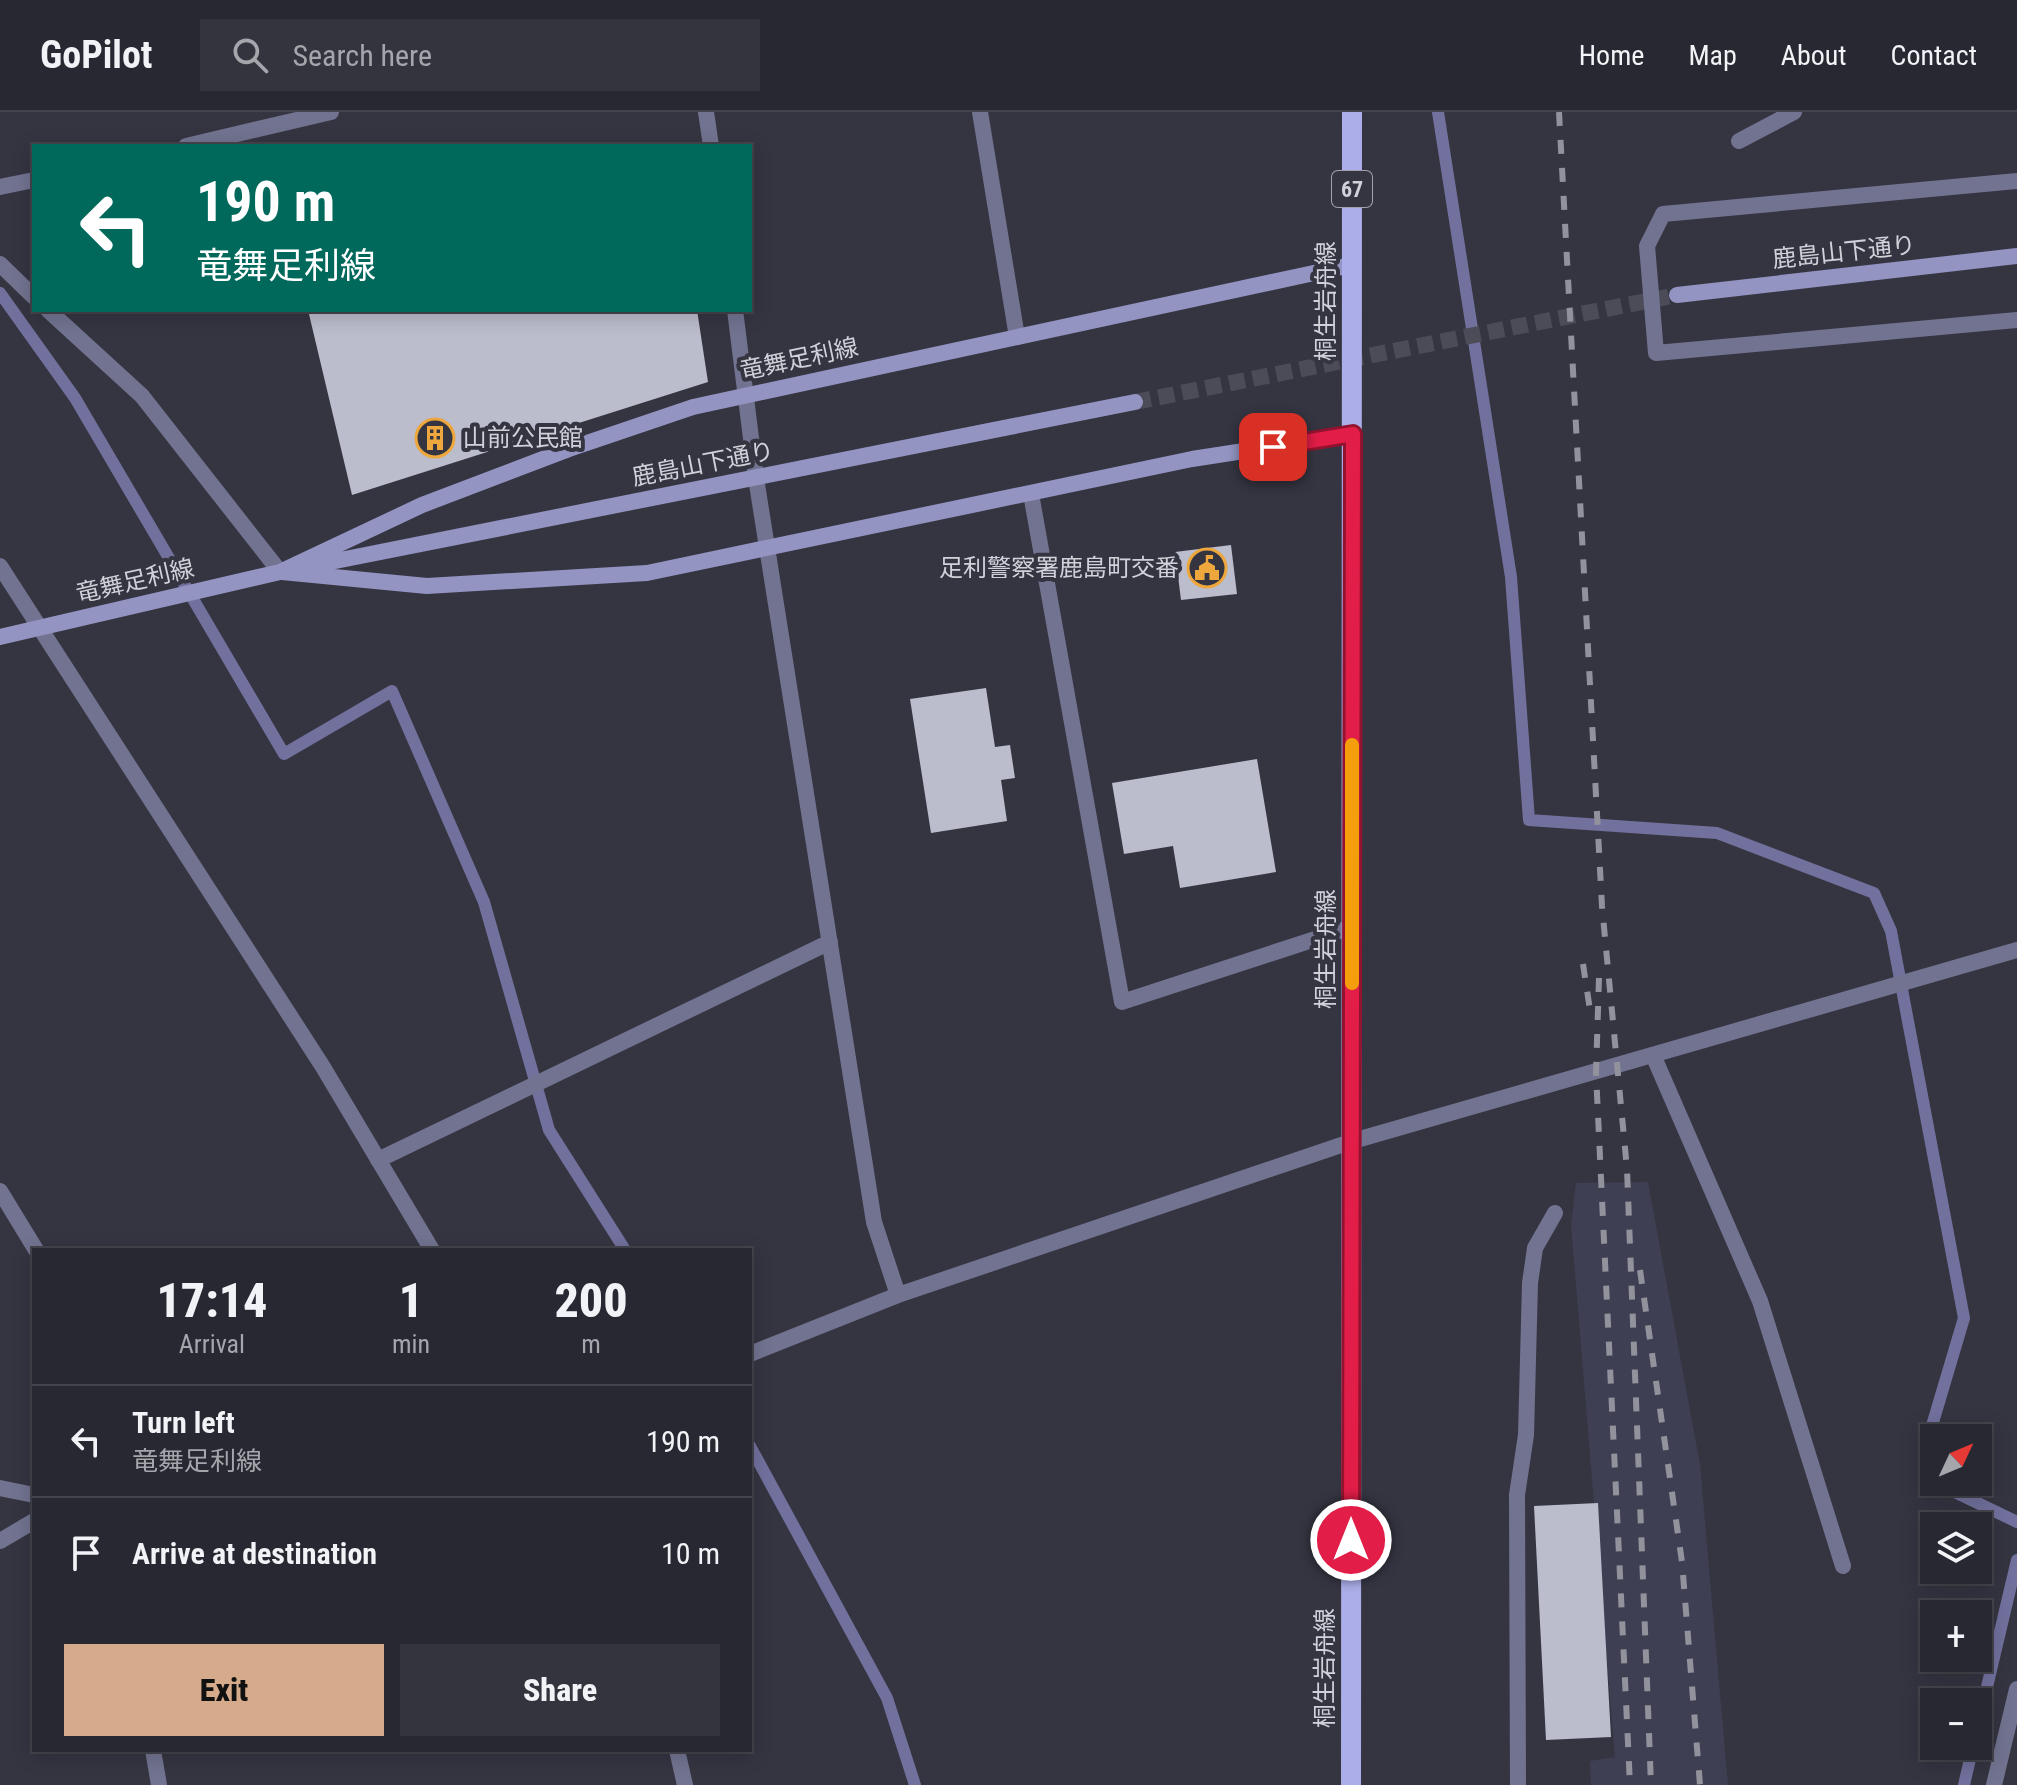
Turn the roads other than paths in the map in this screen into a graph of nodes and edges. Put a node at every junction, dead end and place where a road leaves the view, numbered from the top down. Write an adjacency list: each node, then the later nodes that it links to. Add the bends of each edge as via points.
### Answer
1 (331, 112): 6 (street)
2 (706, 112): 9 (street)
3 (980, 112): 21 (street)
4 (1352, 112): 15 (main road, 桐生岩舟線 / 67)
5 (1794, 112): 7 (street)
6 (286, 118): 8 (street)
7 (1739, 141)
8 (193, 144)
9 (711, 144)
10 (32, 180): 12 (street)
11 (2017, 181): 20 (street, via 1663,214 1647,246 1656,353)
12 (0, 187)
13 (2017, 256): 17 (main road, 鹿島山下通り)
14 (0, 264): 16 (street)
15 (1351, 265): 21 (main road, 竜舞足利線); 24 (main road, 桐生岩舟線 / 67)
16 (32, 295)
17 (1677, 295)
18 (50, 312): 29 (street, via 142,396)
19 (735, 312): 22 (street)
20 (2017, 320)
21 (1017, 337): 22 (main road, 竜舞足利線)
22 (747, 394): 25 (street); 29 (main road, 竜舞足利線, via 569,449 422,505)
23 (1135, 402): 25 (main road, 鹿島山下通り)
24 (1353, 434): 26 (main road, 竜舞足利線, via 1192,459); 32 (main road, 桐生岩舟線 / 67)
25 (756, 478): 27 (street); 29 (main road, 鹿島山下通り)
26 (1031, 494): 27 (main road, 竜舞足利線); 32 (street, via 1122,1002)
27 (770, 550): 29 (main road, 竜舞足利線, via 647,573 427,586); 33 (street)
28 (0, 566): 30 (street)
29 (280, 572): 30 (main road, 竜舞足利線)
30 (41, 627): 31 (main road, 竜舞足利線); 37 (street)
31 (0, 637)
32 (1352, 927): 36 (main road, 桐生岩舟線 / 67)
33 (830, 942): 37 (street); 42 (street, via 874,1222)
34 (2017, 950): 35 (street)
35 (1653, 1055): 36 (street); 48 (street, via 1760,1301)
36 (1353, 1141): 42 (street); 54 (main road, 桐生岩舟線 / 67)
37 (378, 1160): 41 (street)
38 (0, 1191): 40 (street)
39 (1555, 1213): 55 (street, via 1535,1248 1530,1283 1526,1435 1517,1495)
40 (35, 1248)
41 (431, 1248)
42 (898, 1295): 43 (street)
43 (752, 1353)
44 (0, 1488): 45 (street)
45 (32, 1495)
46 (32, 1522): 47 (street)
47 (0, 1541)
48 (1843, 1566)
49 (2017, 1689): 56 (street)
50 (153, 1752): 52 (street)
51 (677, 1752): 53 (street)
52 (159, 1785)
53 (685, 1785)
54 (1351, 1785)
55 (1518, 1785)
56 (1994, 1785)

